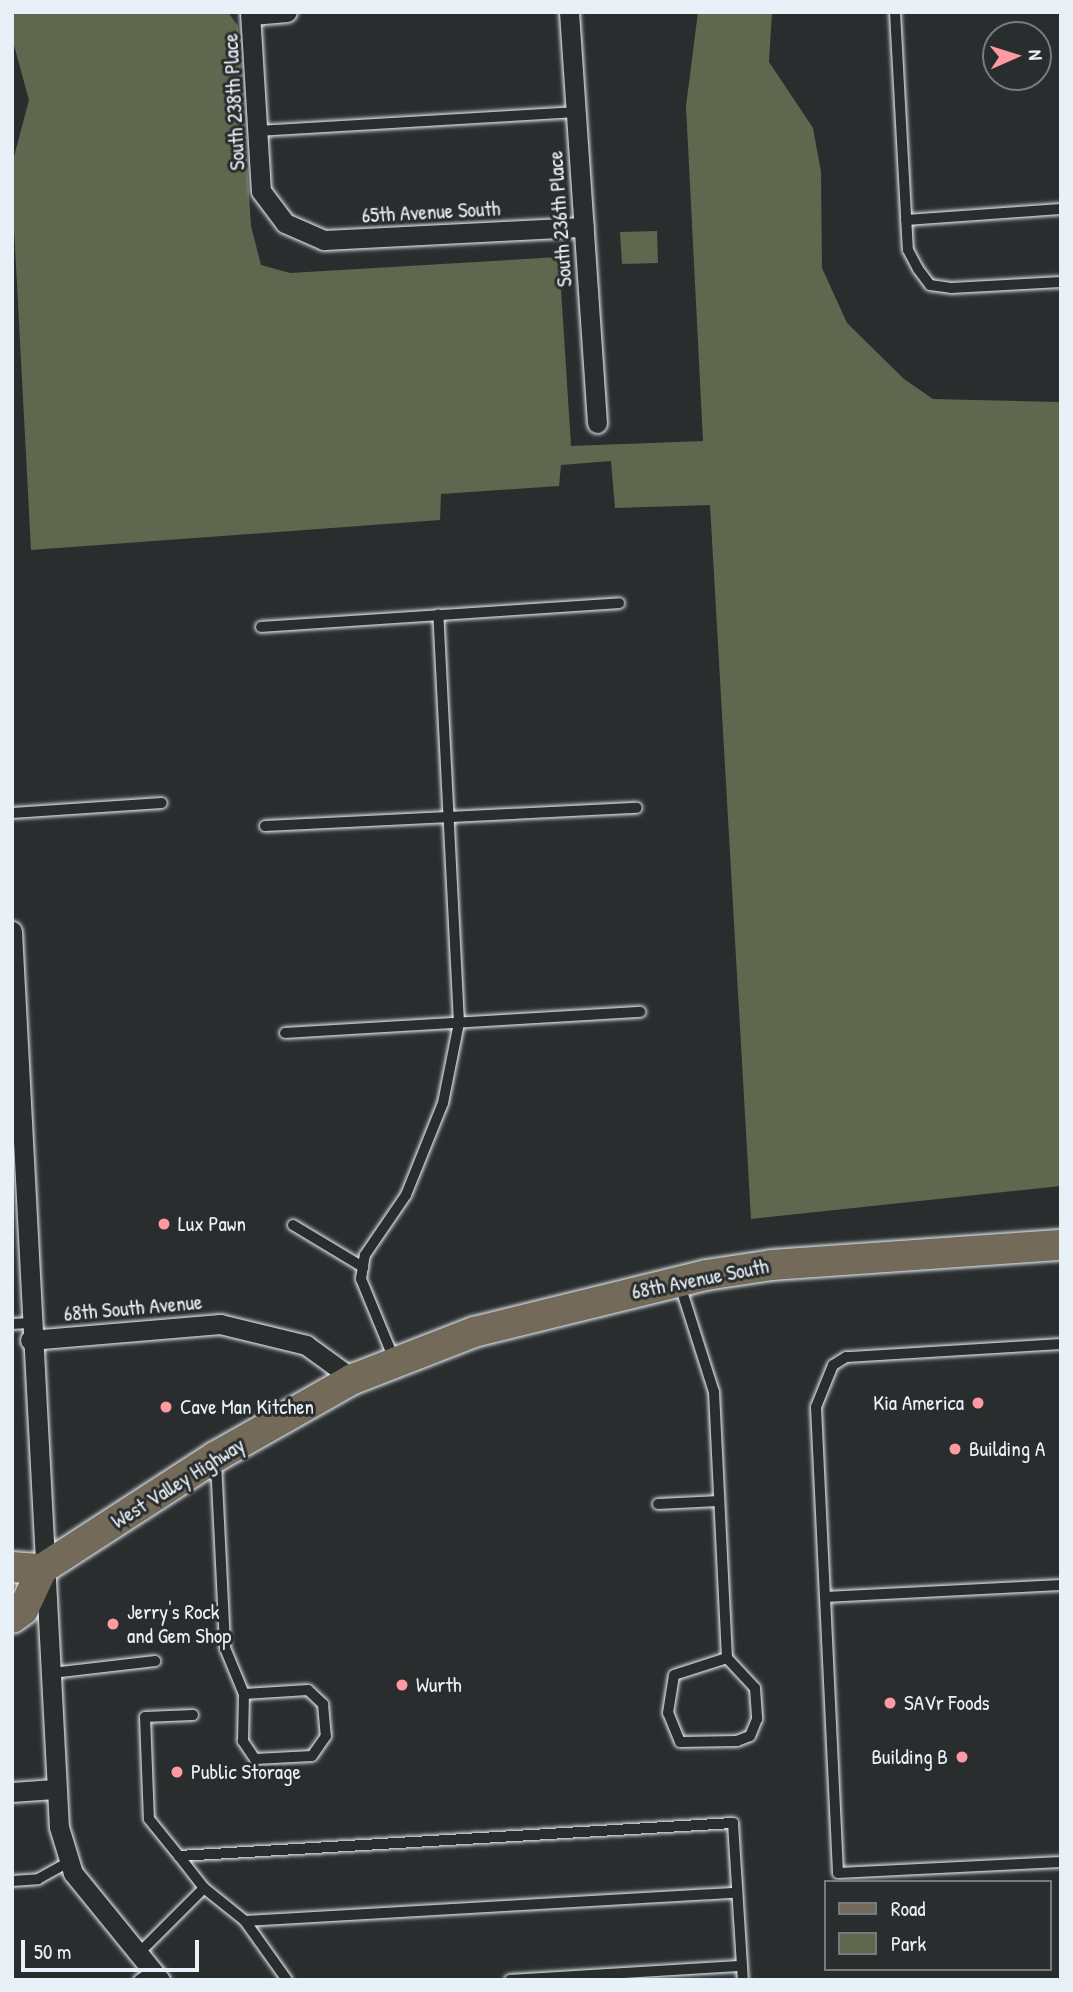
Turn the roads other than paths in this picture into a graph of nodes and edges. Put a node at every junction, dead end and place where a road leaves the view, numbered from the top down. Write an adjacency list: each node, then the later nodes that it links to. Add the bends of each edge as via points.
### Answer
1 (287, 12): 4 (street)
2 (569, 12): 5 (street, South 236th Place)
3 (895, 12): 8 (lane)
4 (251, 14): 6 (street, South 238th Place)
5 (576, 112): 6 (lane); 10 (street, South 236th Place)
6 (258, 131): 9 (street, South 238th Place, via 261,191)
7 (1061, 209): 8 (lane)
8 (906, 220): 11 (lane, via 908,250 930,285)
9 (285, 223): 10 (street, 65th Avenue South, via 324,240)
10 (584, 227): 12 (street, South 236th Place)
11 (1061, 282)
12 (597, 423)
13 (619, 603): 14 (lane)
14 (438, 615): 15 (lane); 19 (lane)
15 (261, 626)
16 (162, 803): 18 (lane)
17 (637, 808): 19 (lane)
18 (12, 813)
19 (447, 817): 20 (lane); 23 (lane)
20 (265, 827)
21 (12, 931): 29 (street)
22 (640, 1012): 23 (lane)
23 (459, 1023): 24 (lane); 27 (lane, via 443,1102 406,1195 365,1255)
24 (285, 1033)
25 (293, 1225): 27 (lane)
26 (1061, 1245): 28 (main road, 68th Avenue South, via 772,1265)
27 (363, 1267): 31 (lane, via 360,1279)
28 (678, 1281): 31 (main road, 68th Avenue South, via 474,1332); 34 (lane, via 714,1392)
29 (24, 1329): 32 (street, 68th South Avenue, via 220,1324 306,1345); 37 (street)
30 (1061, 1344): 39 (lane, via 868,1353 833,1365 816,1407)
31 (396, 1362): 32 (main road, 68th Avenue South)
32 (353, 1379): 33 (main road, West Valley Highway)
33 (215, 1457): 37 (main road, West Valley Highway); 44 (lane, via 225,1648)
34 (719, 1501): 35 (lane); 41 (lane)
35 (657, 1504)
36 (12, 1567): 37 (main road)
37 (42, 1569): 40 (main road, via 23,1610); 43 (street)
38 (1061, 1585): 39 (lane)
39 (825, 1597): 49 (lane, via 838,1872)
40 (12, 1618)
41 (727, 1658): 41 (lane, via 755,1688 757,1719 750,1736 737,1741 680,1742 668,1713 674,1675)
42 (155, 1661): 43 (lane)
43 (52, 1673): 46 (street)
44 (244, 1694): 44 (lane, via 308,1690 323,1704 326,1736 312,1756 255,1759 243,1741)
45 (193, 1715): 48 (lane, via 145,1717 149,1819)
46 (54, 1789): 47 (street); 50 (street)
47 (12, 1792)
48 (179, 1856): 52 (lane); 53 (lane, via 733,1823)
49 (1061, 1862)
50 (67, 1863): 51 (lane, via 38,1879); 55 (street)
51 (12, 1881)
52 (204, 1888): 54 (lane); 55 (lane)
53 (737, 1893): 54 (lane); 56 (lane)
54 (245, 1921): 58 (lane)
55 (138, 1954): 57 (street)
56 (742, 1965): 59 (lane); 60 (lane)
57 (150, 1977)
58 (287, 1980)
59 (510, 1980)
60 (743, 1980)

